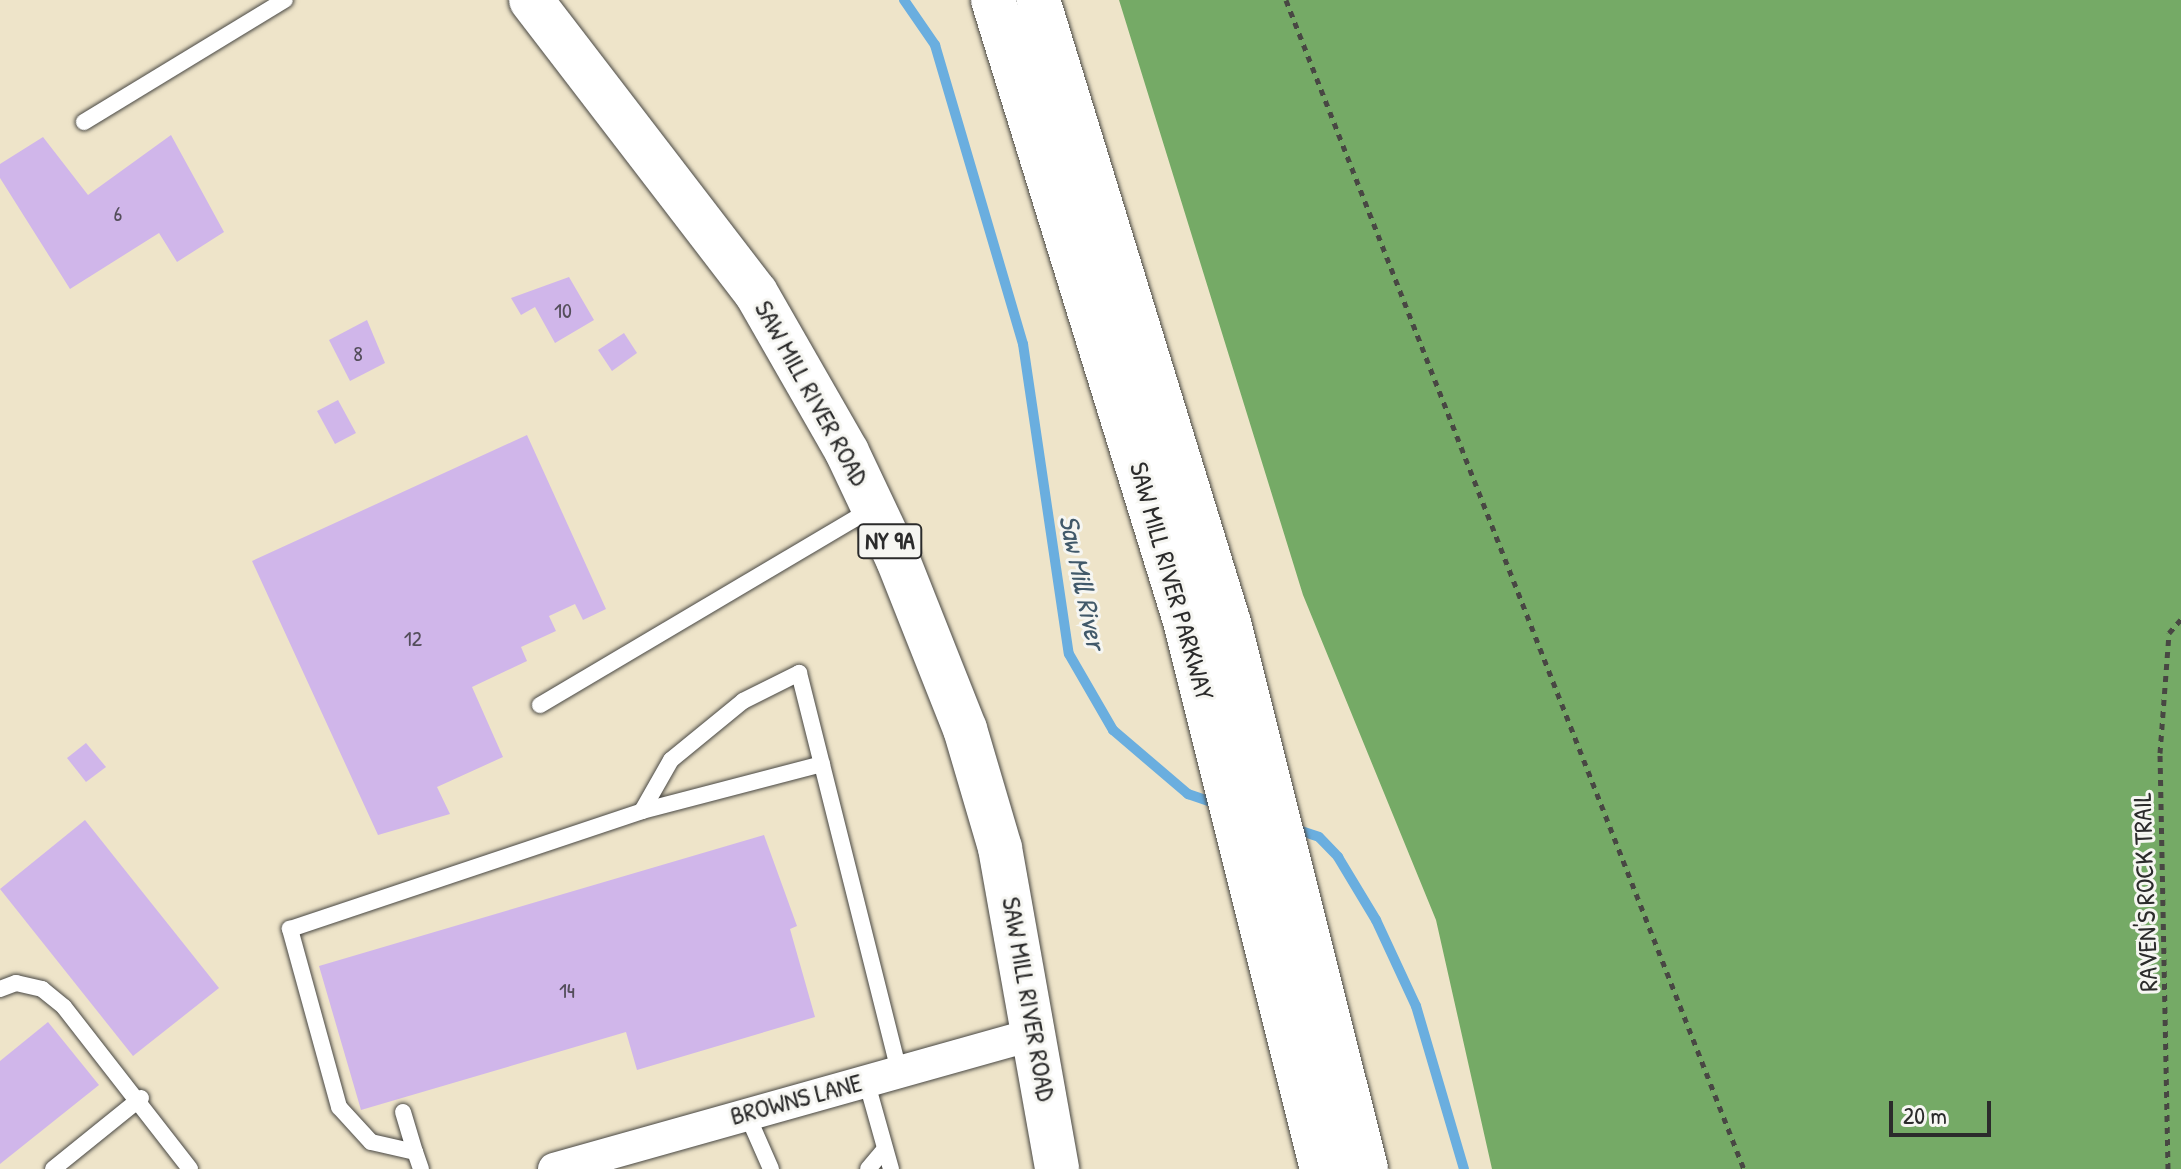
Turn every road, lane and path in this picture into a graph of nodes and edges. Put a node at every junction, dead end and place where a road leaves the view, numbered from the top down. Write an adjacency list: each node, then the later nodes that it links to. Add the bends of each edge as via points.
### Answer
1 (285, 0): 6 (lane)
2 (531, 0): 7 (main road, SAW MILL RIVER ROAD / NY 9A, via 738,267)
3 (993, 0): 29 (main road, SAW MILL RIVER PARKWAY, via 1228,776)
4 (1038, 0): 30 (main road, SAW MILL RIVER PARKWAY, via 1195,505 1275,792)
5 (1286, 0): 31 (path)
6 (84, 122)
7 (875, 507): 9 (lane); 13 (main road, SAW MILL RIVER ROAD / NY 9A, via 969,744)
8 (2181, 619): 32 (path, RAVEN'S ROCK TRAIL, via 2169,633 2160,753)
9 (540, 705)
10 (822, 764): 11 (lane); 11 (lane, via 799,673 743,701 671,760); 14 (lane)
11 (642, 811): 20 (lane, via 290,929 339,1107 371,1142)
12 (0, 989): 16 (lane, via 16,983 42,989)
13 (1038, 1033): 14 (street, BROWNS LANE); 28 (main road, SAW MILL RIVER ROAD / NY 9A)
14 (899, 1072): 15 (street, BROWNS LANE)
15 (866, 1080): 18 (street, BROWNS LANE); 19 (lane)
16 (141, 1098): 21 (lane); 22 (lane)
17 (403, 1112): 20 (lane)
18 (746, 1112): 24 (street, BROWNS LANE); 25 (lane)
19 (885, 1149): 26 (lane); 27 (lane)
20 (415, 1152): 23 (lane)
21 (53, 1169)
22 (190, 1169)
23 (421, 1169)
24 (554, 1169)
25 (771, 1169)
26 (868, 1169)
27 (891, 1169)
28 (1057, 1169)
29 (1322, 1169)
30 (1366, 1169)
31 (1744, 1169)
32 (2168, 1169)

